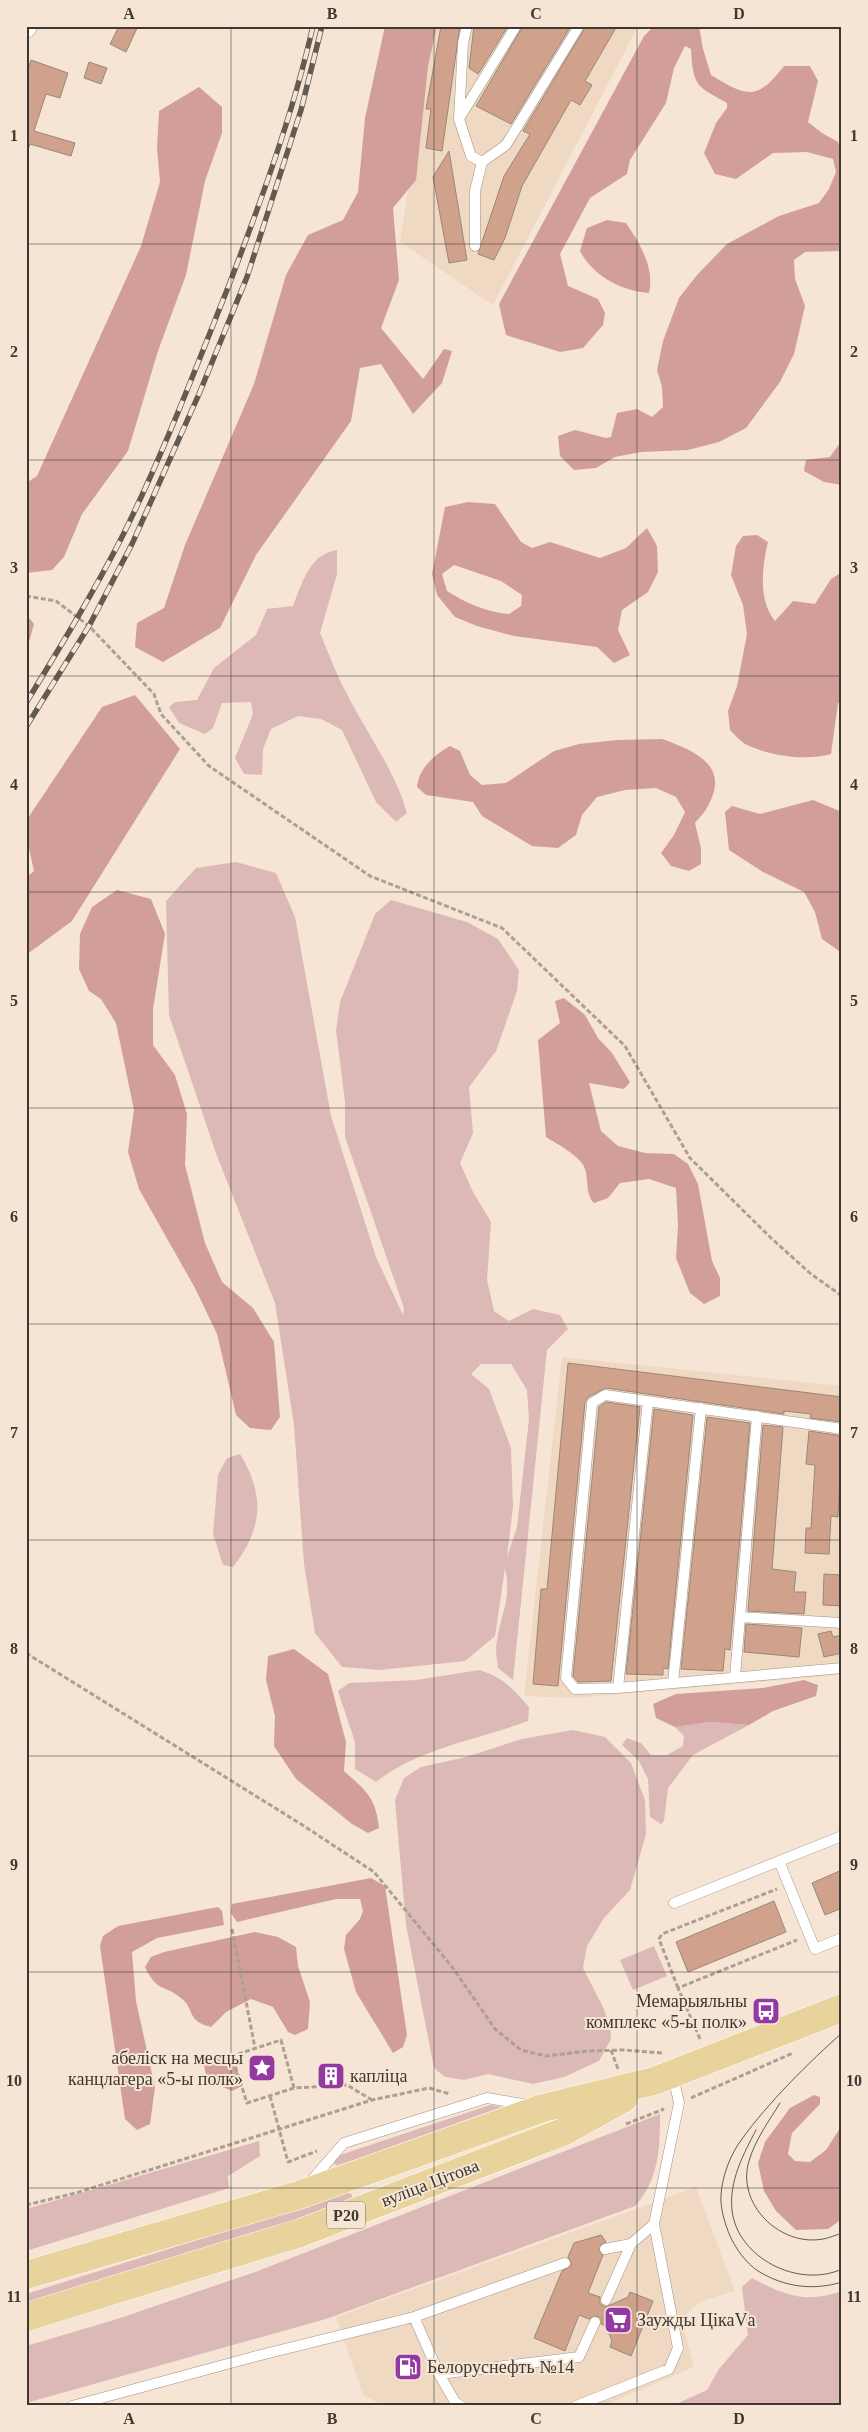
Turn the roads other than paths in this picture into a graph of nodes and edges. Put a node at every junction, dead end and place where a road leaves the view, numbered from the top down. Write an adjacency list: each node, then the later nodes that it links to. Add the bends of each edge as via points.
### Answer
1 (467, 26): 4 (lane, via 463,43)
2 (516, 26): 4 (lane)
3 (579, 26): 5 (lane, via 506,145)
4 (459, 119): 5 (lane, via 471,156)
5 (482, 162): 6 (lane, via 475,191)
6 (475, 246)
7 (648, 1401): 8 (lane); 16 (lane); 16 (lane, via 605,1395 592,1404 566,1678 574,1689)
8 (701, 1408): 9 (lane); 15 (lane)
9 (757, 1416): 10 (lane); 11 (lane)
10 (842, 1429)
11 (740, 1617): 12 (lane); 14 (lane)
12 (842, 1623)
13 (842, 1668): 14 (lane)
14 (735, 1677): 15 (lane)
15 (672, 1683): 16 (lane)
16 (618, 1688)
17 (842, 1836): 18 (lane)
18 (779, 1860): 19 (lane); 20 (lane, via 815,1948)
19 (674, 1903)
20 (842, 1938)
21 (842, 2008): 22 (main road, вуліца Цітова / Р20)
22 (663, 2070): 23 (lane, via 678,2103); 27 (main road, вуліца Цітова / Р20, via 544,2108 299,2195); 29 (main road, вуліца Цітова / Р20, via 564,2132 300,2233)
23 (654, 2224): 24 (lane); 35 (lane, via 678,2348 669,2369)
24 (631, 2244): 25 (lane); 28 (lane)
25 (605, 2250)
26 (566, 2263): 30 (lane)
27 (26, 2275)
28 (606, 2300)
29 (26, 2317)
30 (414, 2317): 32 (lane); 33 (lane)
31 (596, 2322): 32 (lane, via 579,2357)
32 (440, 2374): 34 (lane, via 455,2402)
33 (72, 2406)
34 (461, 2406)
35 (576, 2406)

